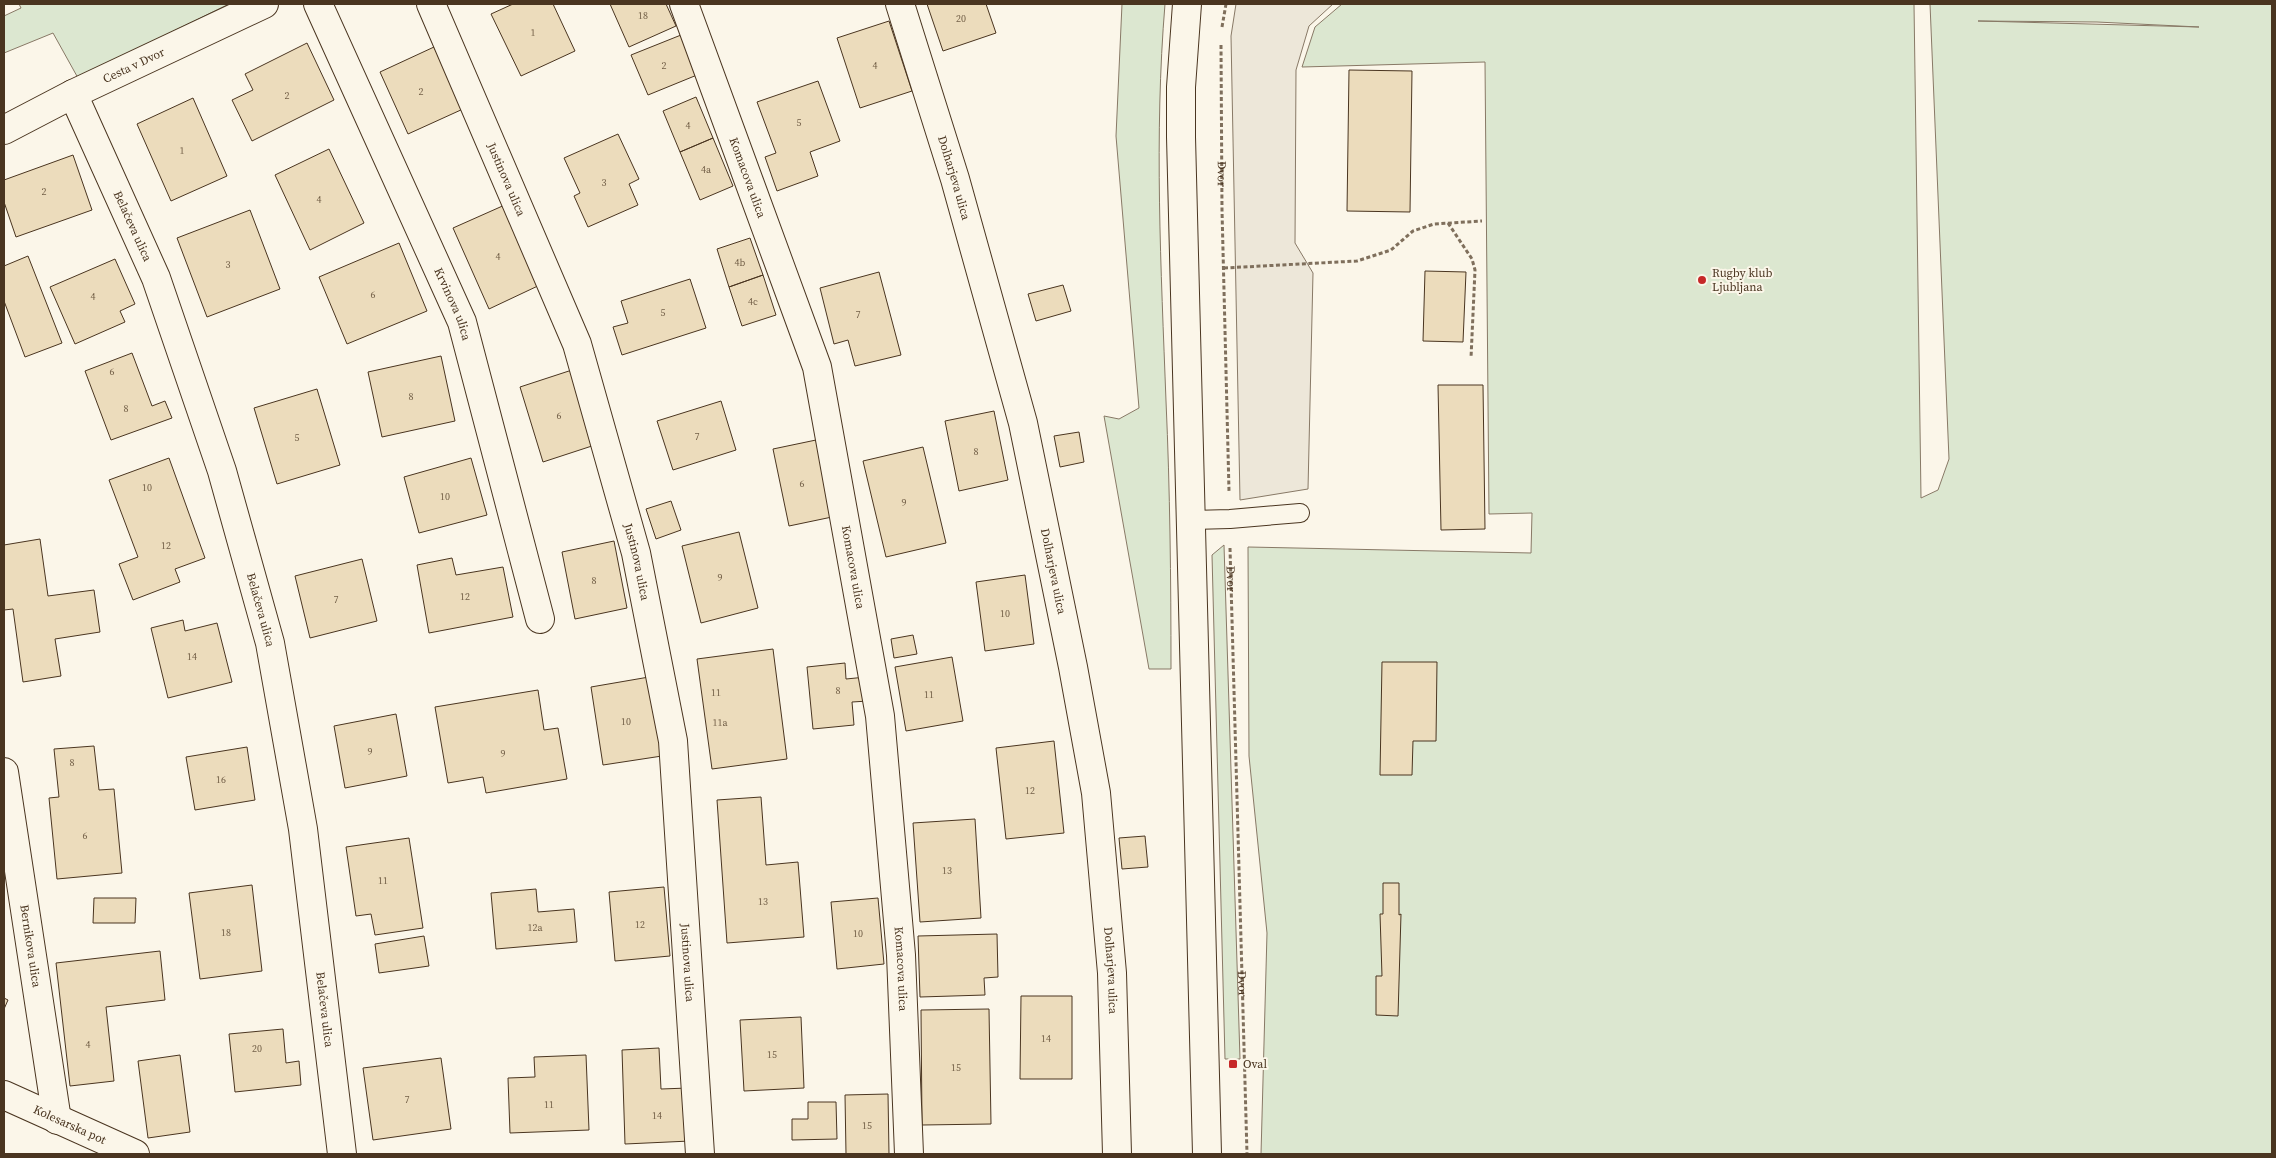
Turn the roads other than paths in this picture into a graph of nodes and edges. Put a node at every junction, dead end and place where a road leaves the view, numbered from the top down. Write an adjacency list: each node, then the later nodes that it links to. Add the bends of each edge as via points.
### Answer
1 (264, 4): 7 (street, Cesta v Dvor)
2 (318, 4): 11 (street, Krvinova ulica, via 462,322)
3 (430, 4): 17 (street, Justinova ulica, via 577,344 636,553 673,741)
4 (684, 4): 18 (street, Komacova ulica, via 818,367 880,716 901,955)
5 (900, 4): 19 (street, Dolharjeva ulica, via 956,179 1023,423 1073,667 1096,793 1111,964)
6 (1187, 4): 10 (street, via 1181,86)
7 (73, 94): 8 (street, Cesta v Dvor); 16 (street, Belačeva ulica, via 156,278 222,471 270,643 303,828)
8 (4, 130)
9 (1300, 513): 10 (lane)
10 (1192, 520): 20 (street)
11 (540, 620)
12 (4, 772): 14 (street, Bernikova ulica)
13 (4, 1095): 14 (street, Kolesarska pot)
14 (57, 1120): 15 (street, Kolesarska pot)
15 (136, 1154)
16 (342, 1154)
17 (700, 1154)
18 (909, 1154)
19 (1116, 1154)
20 (1208, 1154)

